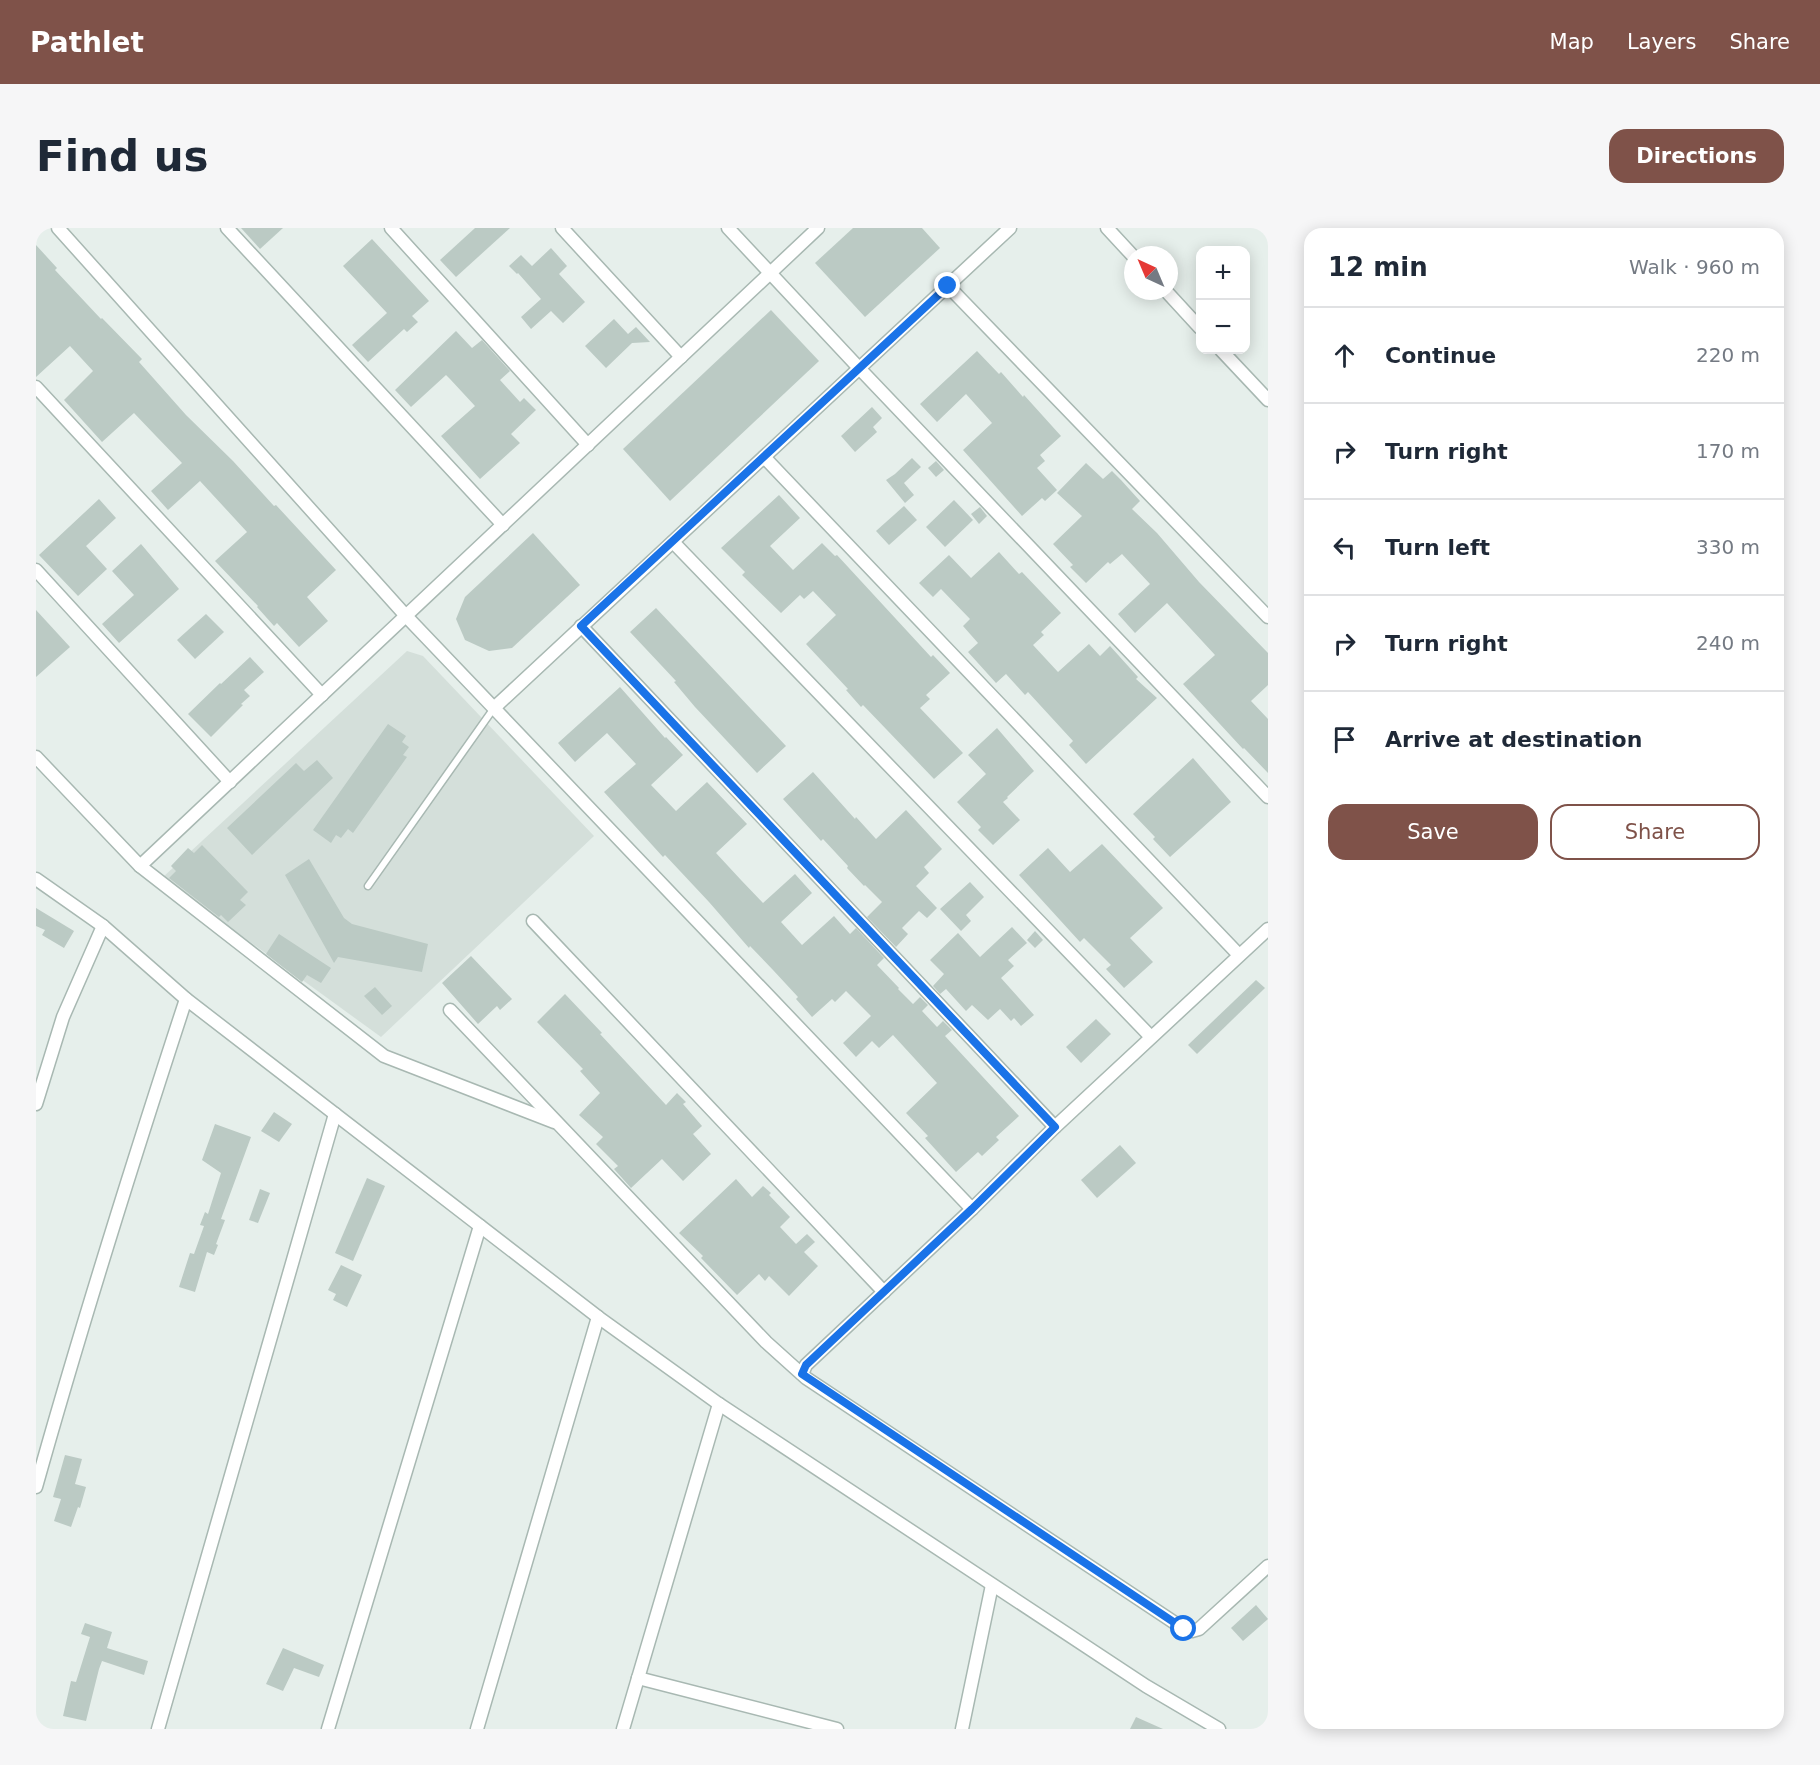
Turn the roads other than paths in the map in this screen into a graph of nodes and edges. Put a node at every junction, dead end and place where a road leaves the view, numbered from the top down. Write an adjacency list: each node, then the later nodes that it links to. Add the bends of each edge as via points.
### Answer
1 (58, 228): 24 (street)
2 (227, 228): 21 (street)
3 (391, 228): 19 (street)
4 (562, 228): 15 (street)
5 (728, 228): 10 (street)
6 (818, 228): 10 (street)
7 (1010, 228): 11 (street)
8 (1107, 228): 9 (street)
9 (1124, 246)
10 (770, 273): 15 (street); 16 (street)
11 (948, 286): 16 (street); 25 (street)
12 (1174, 300): 13 (street)
13 (1196, 324)
14 (1225, 354): 18 (street)
15 (681, 357): 19 (street)
16 (859, 368): 20 (street); 31 (street)
17 (36, 387): 27 (street)
18 (1268, 400)
19 (588, 445): 21 (street)
20 (764, 457): 22 (street); 38 (street)
21 (502, 525): 24 (street)
22 (673, 542): 26 (street); 41 (street)
23 (36, 570): 30 (street)
24 (406, 616): 27 (street); 28 (street)
25 (1268, 617)
26 (581, 626): 28 (street); 45 (street)
27 (322, 696): 30 (street)
28 (494, 708): 34 (lane); 46 (street)
29 (36, 757): 32 (street)
30 (230, 782): 32 (street)
31 (1268, 797)
32 (140, 866): 44 (street, via 384,1056)
33 (36, 879): 36 (street)
34 (368, 886)
35 (533, 921): 48 (street)
36 (103, 926): 39 (street); 42 (street, via 63,1017)
37 (1268, 929): 38 (street)
38 (1239, 955): 41 (street)
39 (186, 999): 43 (street); 52 (street, via 127,1178)
40 (450, 1010): 44 (street)
41 (1151, 1037): 45 (street)
42 (36, 1104)
43 (335, 1114): 47 (street); 56 (street)
44 (558, 1123): 50 (street, via 766,1342)
45 (1055, 1127): 46 (street)
46 (972, 1209): 48 (street)
47 (480, 1226): 49 (street); 57 (street)
48 (884, 1292): 50 (street, via 806,1365)
49 (598, 1317): 51 (street); 58 (street)
50 (802, 1374): 53 (street, via 1184,1629 1199,1629)
51 (719, 1404): 54 (street); 55 (street)
52 (36, 1487)
53 (1268, 1566)
54 (992, 1585): 61 (street); 62 (street, via 1146,1686)
55 (638, 1678): 59 (street); 60 (street)
56 (158, 1729)
57 (328, 1729)
58 (477, 1729)
59 (623, 1729)
60 (837, 1729)
61 (962, 1729)
62 (1220, 1729)

